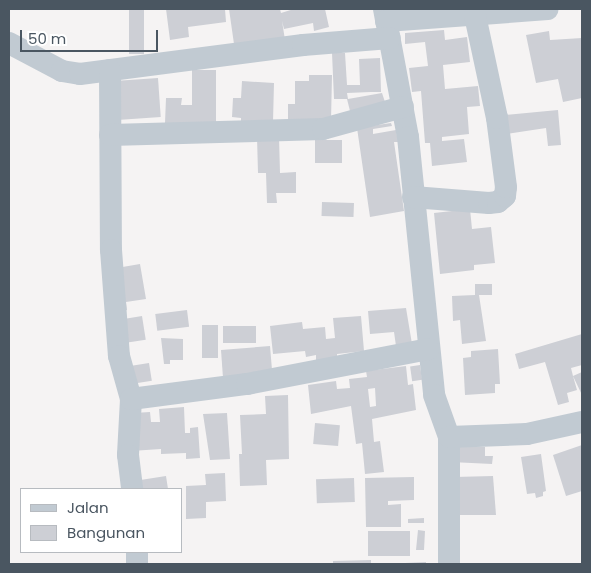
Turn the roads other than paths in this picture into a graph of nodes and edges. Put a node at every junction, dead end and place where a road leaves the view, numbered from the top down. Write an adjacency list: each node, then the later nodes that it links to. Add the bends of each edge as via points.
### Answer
1 (548, 9): 2 (street)
2 (475, 14): 3 (street); 8 (street, via 497,118 505,196 498,202 489,203)
3 (387, 23): 5 (street, via 303,45); 6 (street)
4 (9, 43): 5 (street, via 62,71 80,74)
5 (110, 70): 7 (street)
6 (403, 107): 7 (street, via 323,129); 8 (street)
7 (110, 135): 10 (street, via 111,250 118,356)
8 (413, 198): 9 (street)
9 (429, 349): 10 (street, via 257,383); 12 (street, via 434,395)
10 (131, 399): 13 (street, via 128,455)
11 (582, 422): 12 (street, via 527,434)
12 (449, 437): 14 (street)
13 (132, 488)
14 (449, 564)

